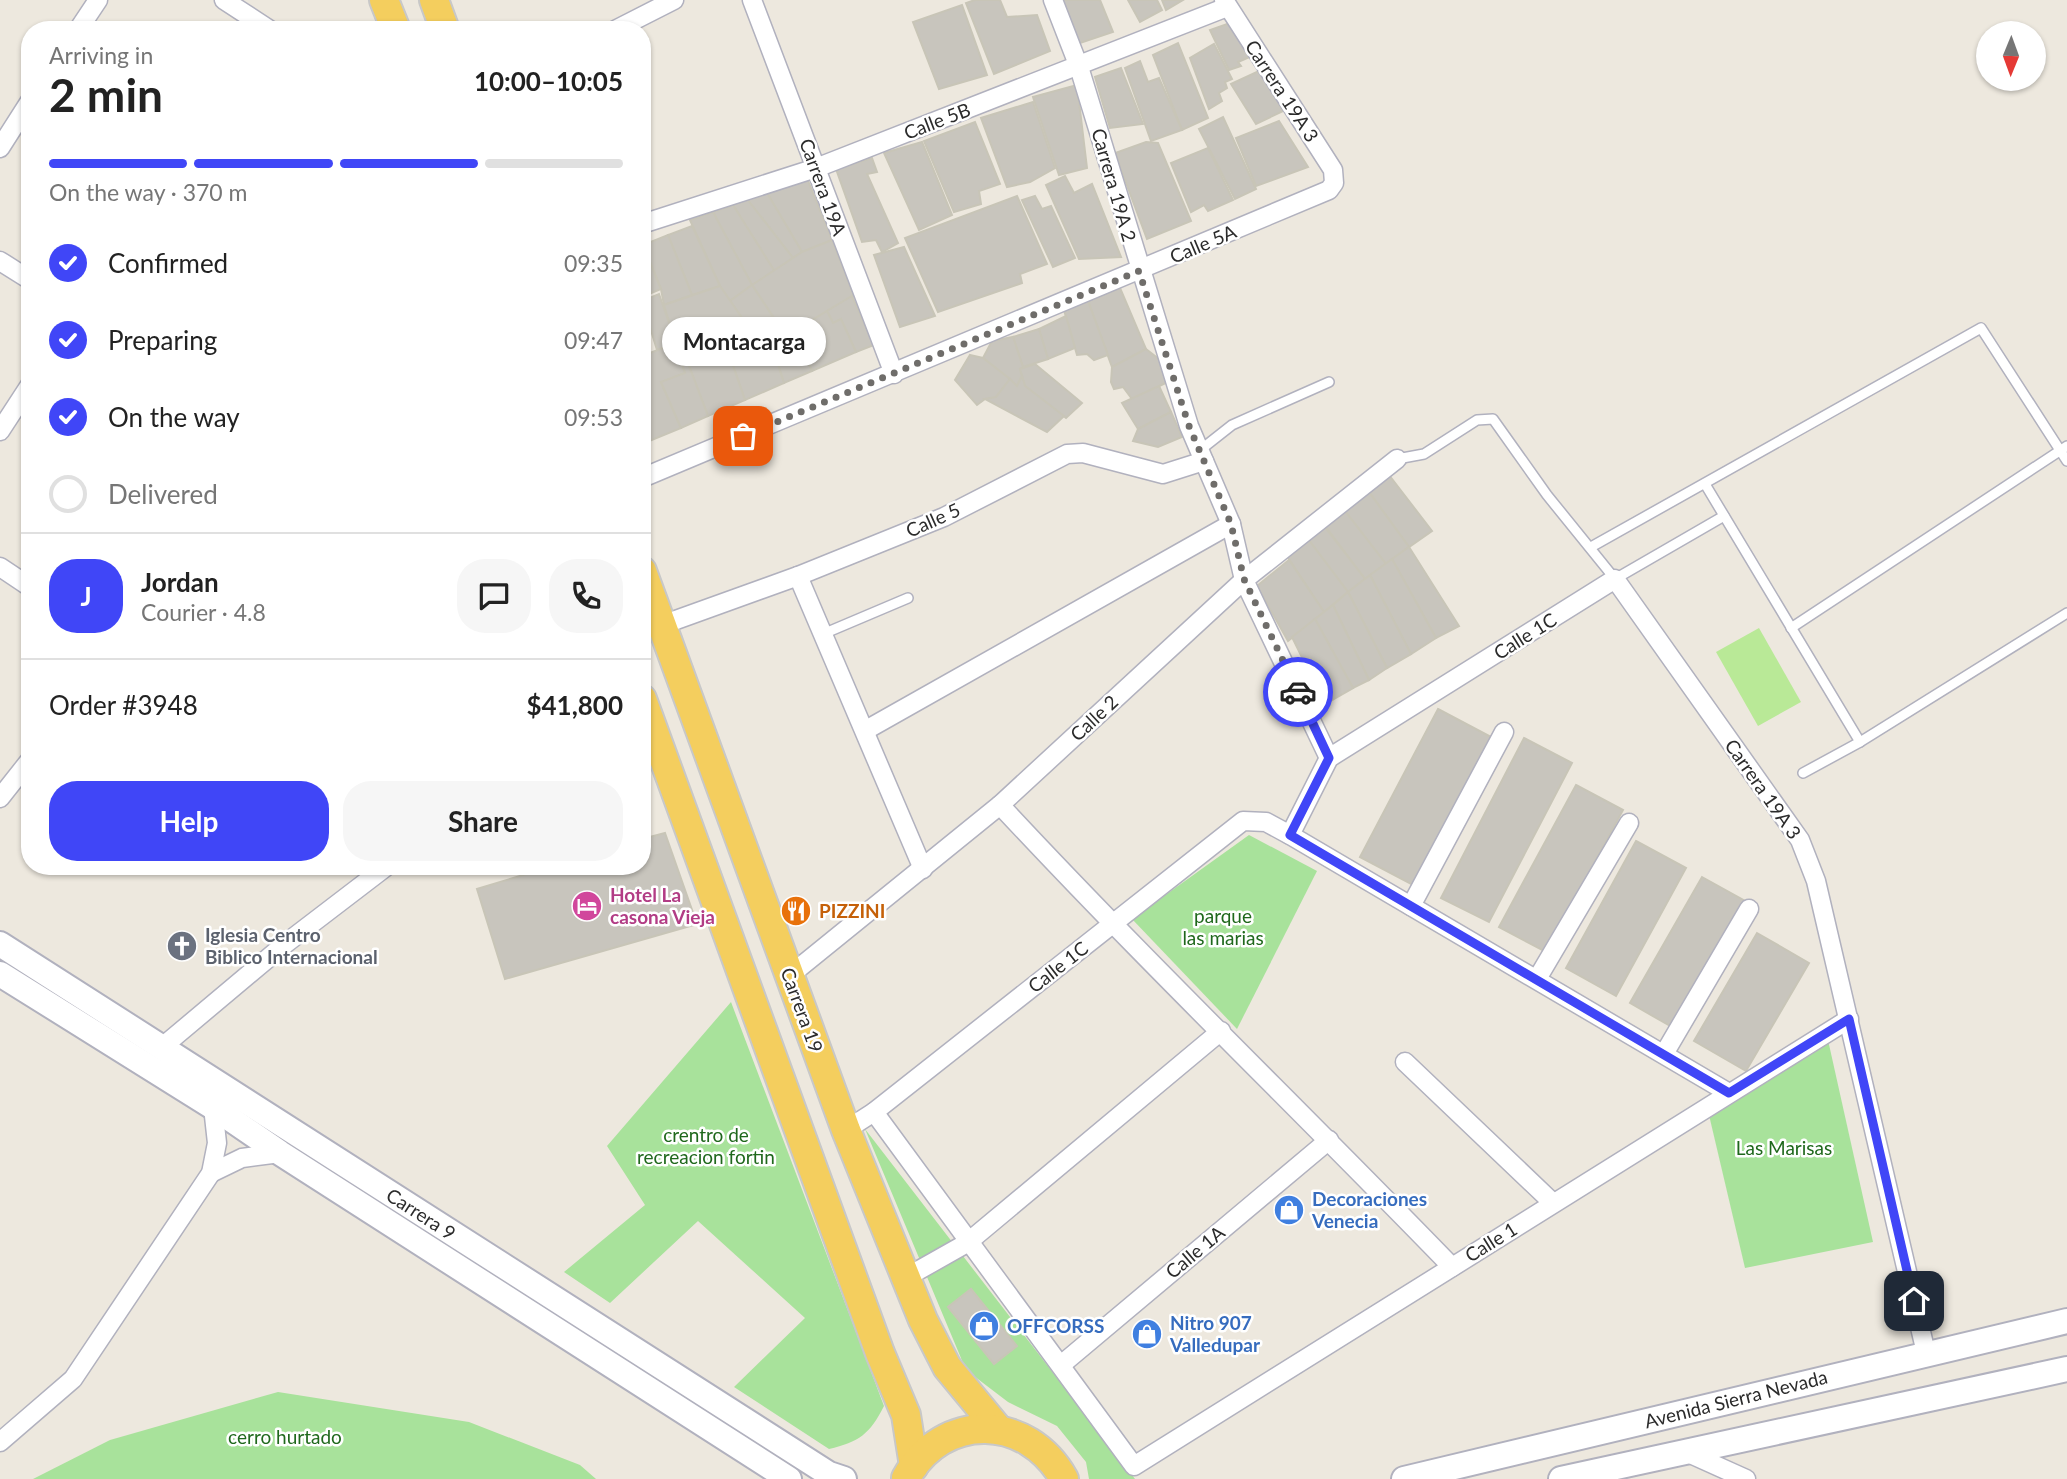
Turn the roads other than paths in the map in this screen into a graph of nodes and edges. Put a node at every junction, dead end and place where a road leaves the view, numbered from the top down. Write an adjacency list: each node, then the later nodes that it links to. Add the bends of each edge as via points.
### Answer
1 (99, 0): 9 (street)
2 (224, 0): 10 (street)
3 (384, 0): 11 (highway)
4 (435, 0): 12 (highway)
5 (674, 0): 13 (street)
6 (752, 0): 17 (street, Carrera 19A)
7 (1053, 0): 14 (street, Carrera 19A 2)
8 (1226, 4): 14 (street, Calle 5B); 18 (street, Carrera 19A 3, via 1333,170)
9 (84, 21)
10 (256, 21)
11 (392, 21)
12 (442, 21)
13 (633, 21)
14 (1079, 67): 17 (street, Calle 5B); 21 (street, Carrera 19A 2)
15 (21, 115): 16 (street)
16 (0, 148)
17 (816, 168): 19 (street, Calle 5B); 23 (street, Carrera 19A)
18 (1334, 183): 21 (street, Calle 5A, via 1328,190)
19 (651, 221)
20 (0, 261): 22 (street)
21 (1139, 271): 23 (street, Calle 5A); 28 (street, Carrera 19A 2)
22 (21, 274)
23 (894, 373): 31 (street, Calle 5A)
24 (1329, 382): 28 (lane, via 1232,425)
25 (21, 399): 26 (street)
26 (0, 431)
27 (2064, 448): 30 (lane); 32 (lane, via 1981,328); 45 (lane)
28 (1201, 456): 34 (street, Carrera 19A 2); 37 (street, Calle 5, via 1163,474 1083,453 1067,454 944,517)
29 (1397, 459): 35 (lane, Carrera 19A 3, via 1424,454 1477,419 1493,419); 38 (street, Calle 2)
30 (2067, 461)
31 (651, 474)
32 (1705, 484): 33 (lane); 35 (lane)
33 (1724, 516): 39 (lane); 45 (lane)
34 (1231, 524): 38 (street, Carrera 19A 2); 48 (street)
35 (1591, 547): 39 (lane, Carrera 19A 3)
36 (0, 567): 40 (street)
37 (798, 576): 44 (street, Calle 5); 46 (street)
38 (1244, 579): 51 (street, Carrera 19A 2); 55 (street, Calle 2)
39 (1615, 579): 51 (street, Calle 1C); 67 (street, Carrera 19A 3, via 1800,840 1816,881)
40 (21, 581)
41 (651, 595): 44 (highway, Carrera 19)
42 (908, 598): 46 (lane)
43 (2067, 614): 50 (lane)
44 (662, 625): 65 (highway, Carrera 19)
45 (1791, 628): 50 (lane)
46 (823, 634): 48 (street)
47 (651, 724): 90 (highway, via 906,1415)
48 (866, 730): 58 (street)
49 (1504, 732): 60 (street)
50 (1860, 742): 53 (lane)
51 (1329, 758): 57 (street)
52 (21, 771): 54 (street)
53 (1803, 773)
54 (0, 798)
55 (1000, 805): 58 (street, Calle 2); 62 (street)
56 (1629, 823): 66 (street)
57 (1290, 835): 60 (street); 62 (street, Calle 1C, via 1266,822 1243,821)
58 (923, 869): 65 (street, Calle 2)
59 (375, 875): 69 (street)
60 (1411, 906): 66 (street)
61 (1749, 909): 70 (street)
62 (1111, 925): 68 (street); 74 (street, Calle 1C)
63 (0, 944): 69 (main road, Carrera 9)
64 (0, 974): 73 (main road, Carrera 9)
65 (789, 976): 75 (highway, Carrera 19)
66 (1537, 979): 70 (street)
67 (1849, 1019): 72 (street, Calle 1); 84 (street, Carrera 19A 3)
68 (1221, 1031): 76 (street); 80 (street)
69 (161, 1048): 92 (main road, Carrera 9, via 829,1474)
70 (1664, 1054): 72 (street)
71 (1405, 1062): 79 (street)
72 (1729, 1093): 79 (street, Calle 1)
73 (213, 1107): 77 (main road, Carrera 9); 78 (street, via 217,1143)
74 (874, 1112): 75 (street, Calle 1C); 80 (street)
75 (846, 1130): 82 (highway, Carrera 19)
76 (1329, 1140): 81 (street); 85 (street, Calle 1A)
77 (280, 1153): 78 (street, via 242,1158); 91 (main road, Carrera 9)
78 (211, 1174): 88 (street, via 73,1379)
79 (1553, 1203): 81 (street, Calle 1)
80 (967, 1243): 82 (street); 85 (street)
81 (1452, 1267): 85 (street, Calle 1, via 1134,1466)
82 (905, 1278): 87 (highway, Carrera 19, via 947,1367)
83 (2067, 1321): 84 (main road, Avenida Sierra Nevada)
84 (1926, 1353): 94 (main road, Avenida Sierra Nevada)
85 (1061, 1365)
86 (2067, 1369): 89 (main road, Avenida Sierra Nevada)
87 (999, 1430): 90 (highway, via 971,1430 945,1438); 93 (highway, via 1037,1446)
88 (0, 1442)
89 (1686, 1452): 95 (main road, Avenida Sierra Nevada); 96 (street)
90 (905, 1475)
91 (789, 1479)
92 (844, 1479)
93 (1064, 1479)
94 (1405, 1479)
95 (1561, 1479)
96 (1746, 1479)

